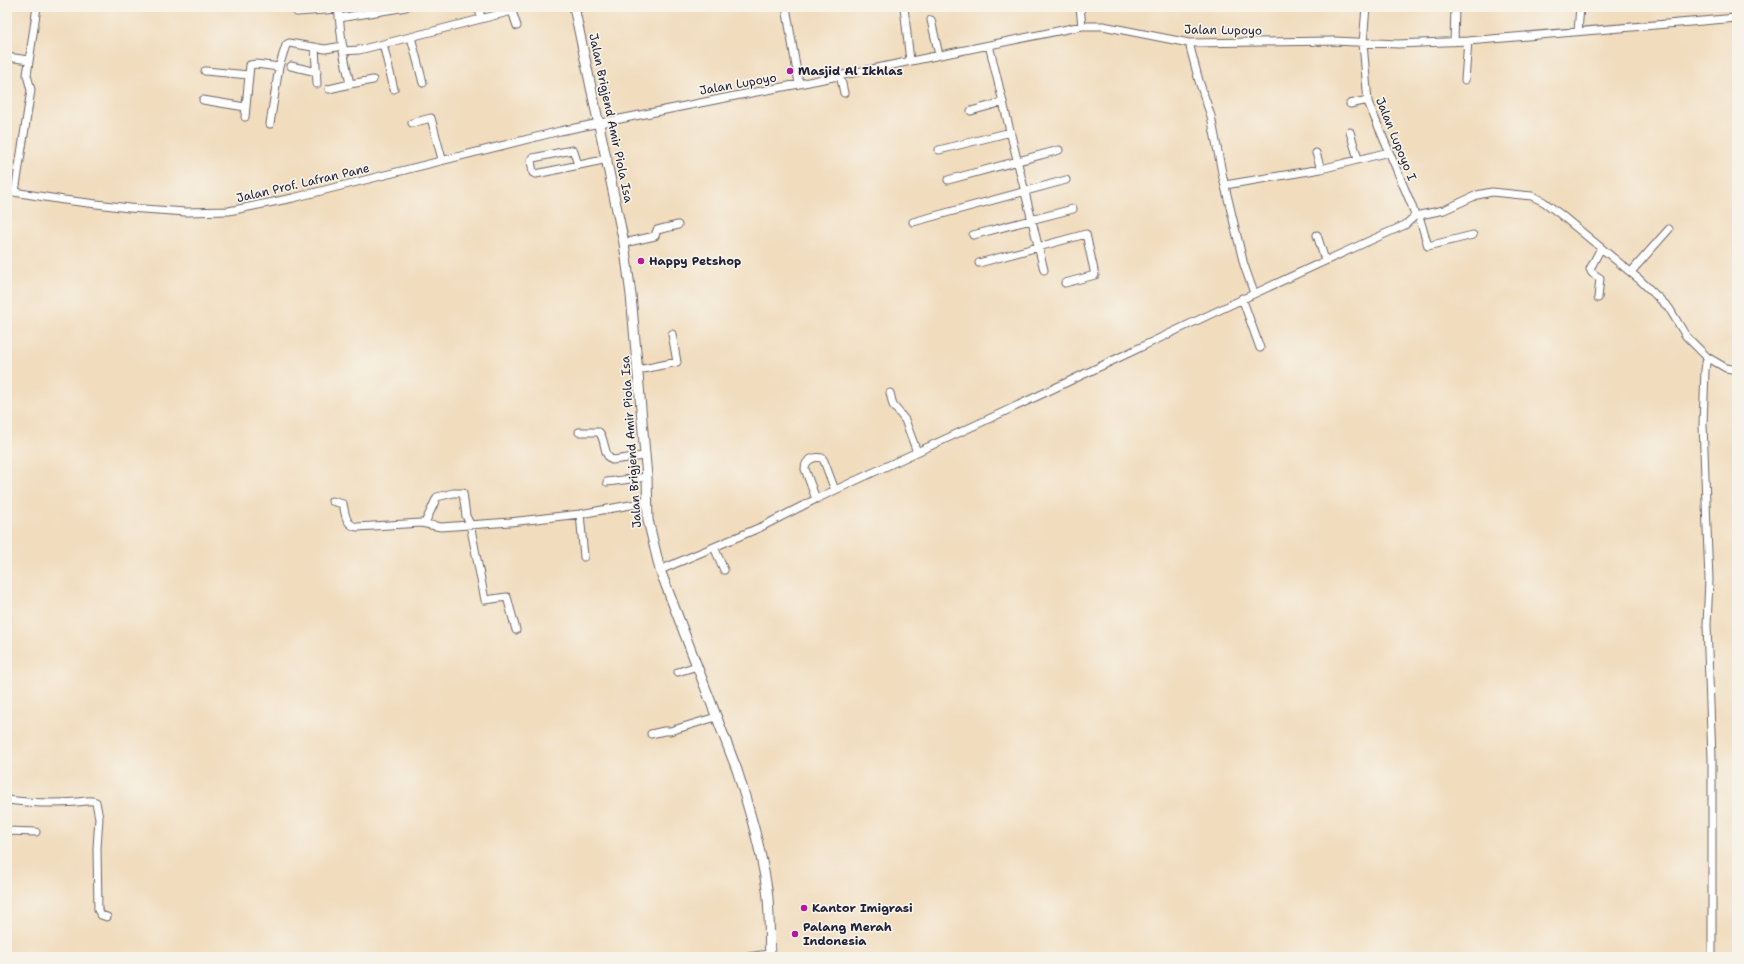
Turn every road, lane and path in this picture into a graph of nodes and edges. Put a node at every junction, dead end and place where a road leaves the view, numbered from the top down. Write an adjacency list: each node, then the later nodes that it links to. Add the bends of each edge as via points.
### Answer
1 (36, 7): 32 (street)
2 (406, 7): 14 (street)
3 (479, 7): 16 (street)
4 (786, 7): 45 (street)
5 (904, 7): 33 (street)
6 (1080, 7): 19 (street)
7 (1366, 7): 25 (street, Jalan Lupoyo I)
8 (1456, 7): 23 (street)
9 (1580, 7): 20 (street)
10 (338, 8): 13 (street); 14 (street)
11 (577, 8): 56 (main road, Jalan Brigjend Amir Piola Isa)
12 (512, 9): 16 (street); 18 (street)
13 (297, 12)
14 (339, 18): 29 (street)
15 (1737, 18): 20 (street, Jalan Lupoyo)
16 (481, 19): 21 (street)
17 (931, 20): 30 (street)
18 (517, 26)
19 (1082, 26): 24 (street, Jalan Lupoyo, via 1103,26); 27 (street, Jalan Lupoyo)
20 (1578, 31): 22 (street, Jalan Lupoyo)
21 (411, 36): 26 (street); 42 (street)
22 (1468, 40): 23 (street, Jalan Lupoyo); 41 (street)
23 (1454, 42): 25 (street, Jalan Lupoyo)
24 (1189, 43): 25 (street, Jalan Lupoyo); 73 (street, via 1211,116)
25 (1363, 43): 50 (street, Jalan Lupoyo I)
26 (384, 44): 29 (street, via 358,50); 47 (street)
27 (989, 45): 30 (street, Jalan Lupoyo); 51 (street)
28 (315, 47): 29 (street); 35 (street, via 289,43 284,48); 37 (street)
29 (343, 49): 44 (street)
30 (939, 55): 33 (street, Jalan Lupoyo)
31 (7, 57): 32 (street)
32 (29, 60): 76 (street, via 27,78 31,90)
33 (910, 61): 39 (street, Jalan Lupoyo)
34 (291, 66): 37 (street)
35 (279, 67): 38 (street, via 251,64); 58 (street)
36 (205, 71): 38 (street)
37 (317, 72): 43 (street)
38 (249, 75): 53 (street)
39 (840, 75): 45 (street, Jalan Lupoyo); 48 (street)
40 (373, 80): 44 (street)
41 (1465, 80)
42 (423, 83)
43 (317, 84)
44 (350, 84): 46 (street)
45 (799, 84): 56 (street, Jalan Lupoyo)
46 (329, 88)
47 (394, 89)
48 (844, 92)
49 (203, 100): 53 (street)
50 (1368, 100): 52 (street); 63 (street, Jalan Lupoyo I)
51 (1003, 102): 54 (street); 59 (street)
52 (1350, 104)
53 (245, 107): 55 (street)
54 (971, 111)
55 (245, 117)
56 (600, 122): 65 (main road, Jalan Brigjend Amir Piola Isa); 67 (street, Jalan Prof. Lafran Pane)
57 (412, 123): 67 (street, via 431,118)
58 (270, 124)
59 (1011, 132): 61 (street); 68 (street)
60 (1350, 132): 66 (street)
61 (939, 150)
62 (1059, 150): 68 (street)
63 (1389, 152): 66 (street); 78 (street, Jalan Lupoyo I)
64 (1316, 153): 70 (street)
65 (608, 159): 69 (street); 86 (main road, Jalan Brigjend Amir Piola Isa)
66 (1358, 159): 70 (street)
67 (442, 160): 76 (street, Jalan Prof. Lafran Pane, via 294,198 219,212 129,208)
68 (1018, 161): 71 (street); 75 (street)
69 (578, 165): 69 (street, via 572,150 531,160 534,174)
70 (1321, 169): 73 (street)
71 (948, 180)
72 (1066, 180): 75 (street)
73 (1225, 185): 94 (street, via 1244,265)
74 (7, 191): 76 (street, Jalan Prof. Lafran Pane)
75 (1025, 191): 79 (street); 80 (street)
76 (15, 192)
77 (1073, 209): 79 (street)
78 (1417, 216): 85 (street, Jalan Lupoyo I, via 1428,246); 88 (street, via 1444,210 1485,193 1527,195 1544,202); 89 (street, via 1405,225)
79 (1032, 220): 83 (street); 87 (street)
80 (913, 222)
81 (678, 225): 86 (street, via 657,230 655,236)
82 (1669, 229): 92 (street)
83 (973, 235)
84 (1317, 235): 89 (street)
85 (1473, 235)
86 (624, 242): 100 (main road, Jalan Brigjend Amir Piola Isa, via 632,294)
87 (1038, 246): 90 (street); 91 (street); 93 (street, via 1086,234 1096,275)
88 (1601, 248): 92 (street); 96 (street, via 1590,269 1600,278)
89 (1325, 260): 94 (street)
90 (978, 263)
91 (1044, 270)
92 (1631, 272): 99 (street, via 1669,308 1686,336)
93 (1065, 283)
94 (1254, 293): 95 (street)
95 (1242, 298): 98 (street); 104 (street, via 1049,392)
96 (1598, 298)
97 (672, 334): 100 (street, via 678,362)
98 (1260, 348)
99 (1707, 356): 101 (street, via 1726,368); 130 (street, via 1703,424 1709,573 1707,625 1712,758)
100 (638, 370): 105 (main road, Jalan Brigjend Amir Piola Isa)
101 (1737, 370)
102 (890, 393): 104 (street, via 893,405 905,420)
103 (578, 432): 105 (street, via 599,432 612,460)
104 (917, 452): 108 (street)
105 (644, 456): 106 (main road, Jalan Brigjend Amir Piola Isa)
106 (646, 477): 107 (street); 111 (main road, Jalan Brigjend Amir Piola Isa)
107 (606, 482)
108 (835, 490): 109 (street); 109 (street, via 822,458 808,461 805,469)
109 (816, 499): 115 (street)
110 (332, 501): 113 (street, via 343,504 347,519 353,526)
111 (647, 502): 112 (street); 117 (main road, Jalan Brigjend Amir Piola Isa, via 649,526)
112 (580, 514): 114 (street); 116 (street)
113 (425, 523): 114 (street, via 440,527); 114 (street, via 437,498 444,494 462,492)
114 (470, 524): 119 (street, via 485,600 507,597)
115 (714, 547): 117 (street); 118 (street)
116 (584, 557)
117 (660, 570): 120 (main road, Jalan Brigjend Amir Piola Isa)
118 (724, 570)
119 (516, 630)
120 (697, 666): 121 (street); 122 (main road, Jalan Brigjend Amir Piola Isa)
121 (678, 672)
122 (716, 717): 123 (street); 128 (main road, Jalan Brigjend Amir Piola Isa, via 737,770 758,842 767,890)
123 (651, 734)
124 (7, 800): 127 (street, via 46,804 90,800 96,802 99,818 98,910)
125 (7, 831): 126 (street)
126 (36, 832)
127 (106, 917)
128 (770, 956): 129 (street)
129 (747, 957)
130 (1712, 957)

